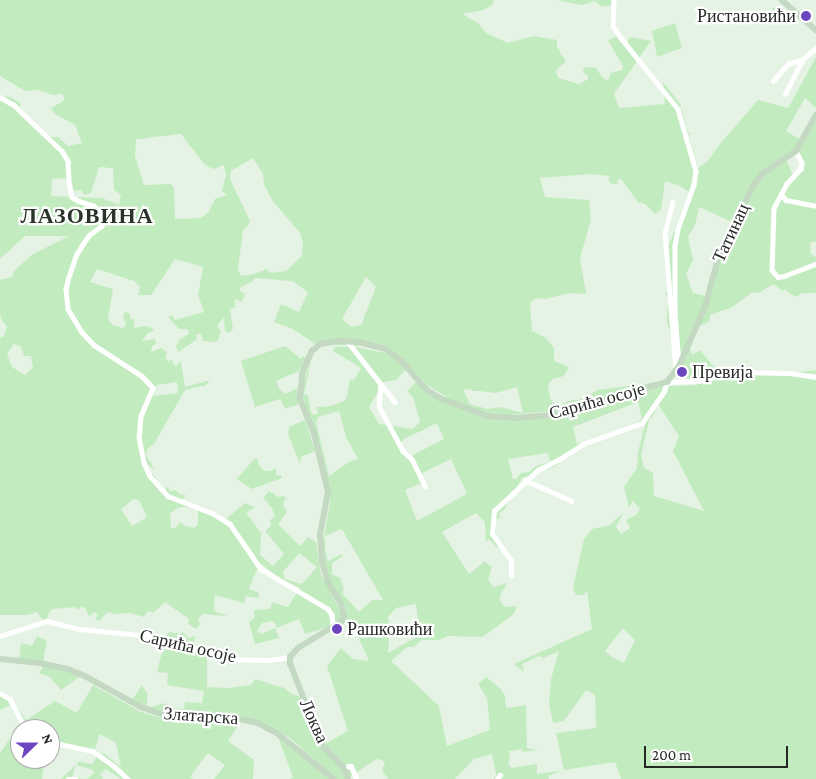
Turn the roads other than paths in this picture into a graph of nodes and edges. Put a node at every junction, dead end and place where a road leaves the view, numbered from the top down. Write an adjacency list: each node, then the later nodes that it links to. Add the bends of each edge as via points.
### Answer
1 (614, 0): 16 (street, via 613,26 678,109 696,171 675,246)
2 (782, 0): 3 (street)
3 (816, 30)
4 (816, 48): 5 (street)
5 (803, 58): 6 (street, via 788,64); 7 (street)
6 (773, 81)
7 (785, 94)
8 (0, 97): 25 (street, via 14,105 62,151 68,161 72,197 94,206 101,214 102,226 84,243 68,277 68,309 94,345 142,376 153,388 141,416 139,437 150,476 168,496 212,513 230,524 261,569 328,609)
9 (816, 115): 10 (street, Татинац)
10 (796, 151): 11 (street, via 802,169); 16 (street, Татинац, via 762,174 753,186 718,258 705,307)
11 (781, 194): 13 (street, via 786,200); 14 (street, via 774,208 772,270 778,277)
12 (674, 202): 16 (street, via 665,233)
13 (816, 206)
14 (816, 264)
15 (348, 342): 18 (street, Сарића осоје, via 386,349 402,361 426,389 440,398 488,416 554,415); 19 (street); 25 (street, Сарића осоје, via 328,342 315,347 300,384 300,399 314,434 328,492 320,535 322,562 328,584 344,610 340,622)
16 (678, 368): 18 (street, Сарића осоје)
17 (816, 377): 18 (street, via 734,372 699,381)
18 (667, 382): 21 (street, via 642,423 583,444)
19 (381, 384): 20 (street); 22 (street, via 379,406)
20 (394, 402)
21 (525, 480): 23 (street); 24 (street, via 494,511 491,523 492,534 511,561)
22 (425, 486)
23 (572, 501)
24 (511, 576)
25 (333, 627): 27 (street, via 298,648)
26 (0, 636): 27 (street, Сарића осоје, via 47,621 80,629 160,638 228,658 268,660)
27 (290, 657): 32 (street, Локва, via 293,674 320,740)
28 (0, 660): 36 (street, Златарска, via 56,666 78,672 141,707 167,716 235,718 258,723 277,733)
29 (0, 693): 30 (street, via 10,699)
30 (20, 719)
31 (60, 744): 35 (street, via 93,751)
32 (343, 767): 37 (street, Локва); 38 (street, via 351,766)
33 (68, 779): 34 (street)
34 (76, 779)
35 (128, 779)
36 (334, 779)
37 (348, 779)
38 (357, 779)

